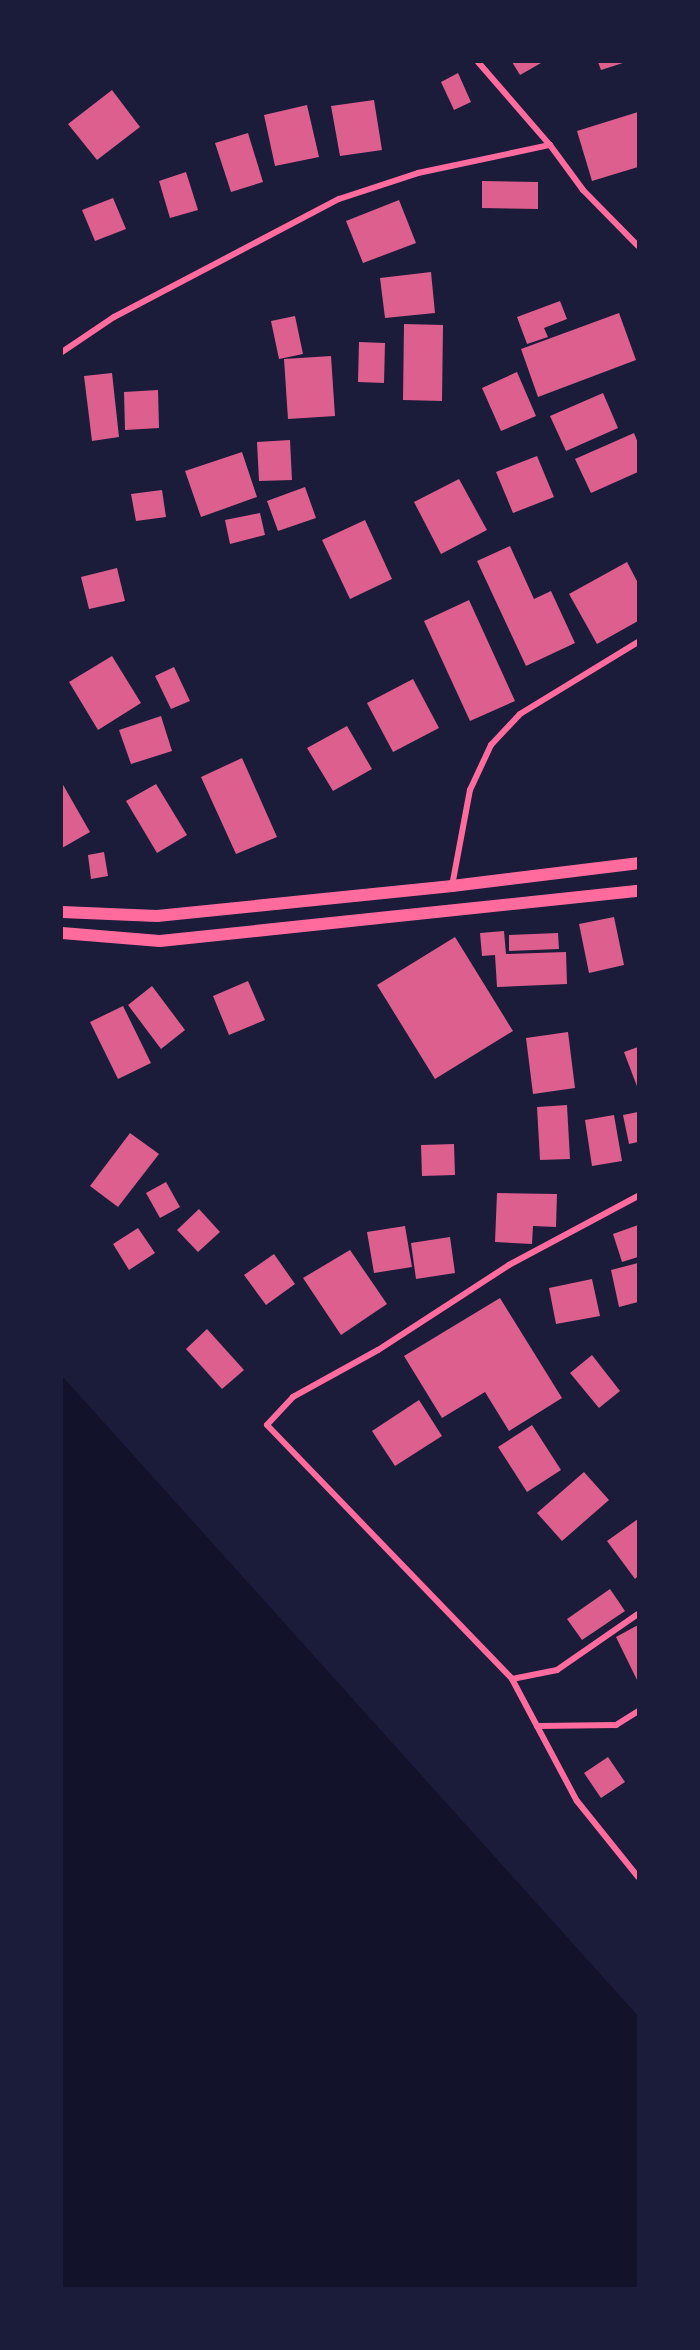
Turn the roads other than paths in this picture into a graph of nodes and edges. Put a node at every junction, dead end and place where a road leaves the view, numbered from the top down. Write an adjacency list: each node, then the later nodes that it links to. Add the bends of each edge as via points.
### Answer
1 (478, 62): 2 (street)
2 (550, 145): 3 (street, via 583,190); 4 (street, via 418,173 339,199 114,317)
3 (639, 246)
4 (62, 352)
5 (639, 642): 7 (street, via 520,714 491,745 470,790)
6 (639, 863): 7 (main road)
7 (452, 886): 9 (main road, via 157,916)
8 (639, 891): 10 (main road, via 160,941)
9 (62, 912)
10 (62, 933)
11 (639, 1196): 13 (street, via 509,1265 378,1350 292,1397 267,1425)
12 (639, 1614): 13 (street, via 557,1670)
13 (512, 1678): 15 (street)
14 (639, 1711): 15 (street, via 616,1725)
15 (537, 1726): 16 (street, via 577,1801)
16 (639, 1877)

